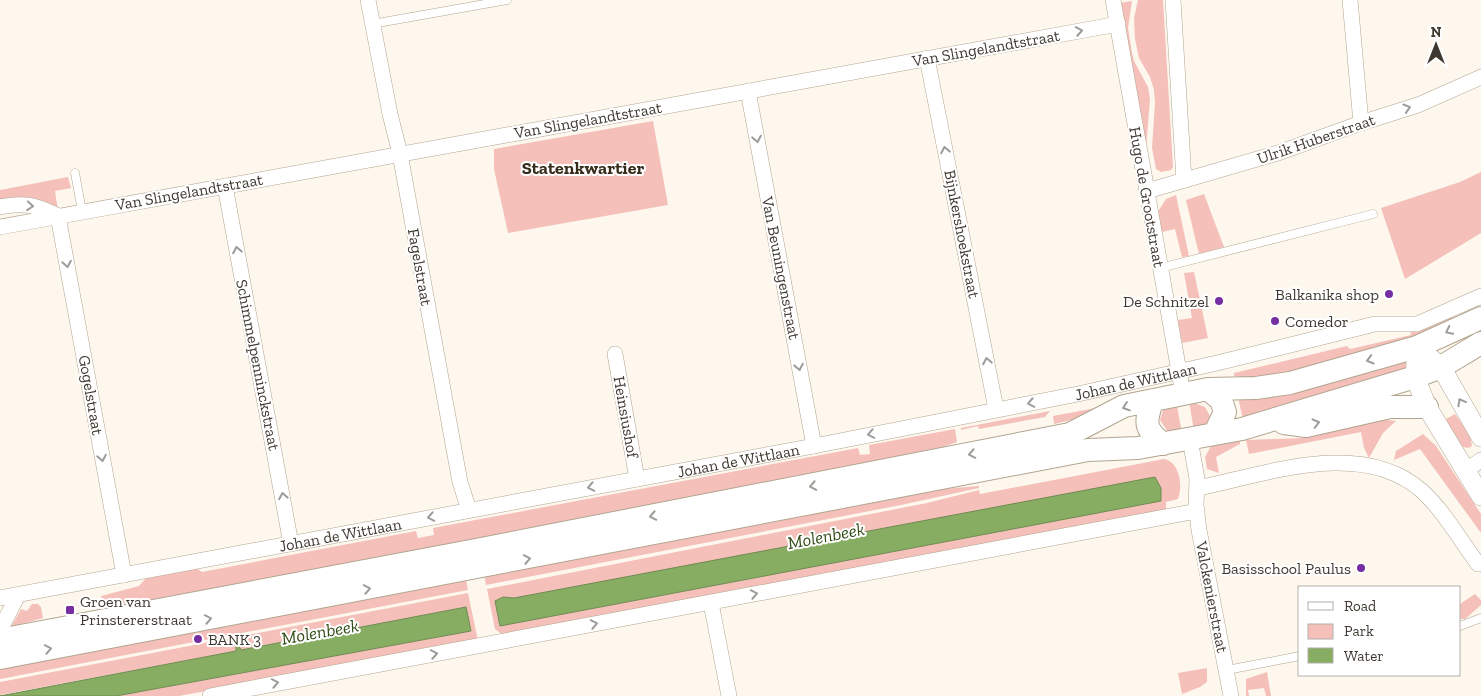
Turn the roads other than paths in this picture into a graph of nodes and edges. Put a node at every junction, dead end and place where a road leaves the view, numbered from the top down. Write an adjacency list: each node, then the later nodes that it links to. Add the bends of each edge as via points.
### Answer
1 (368, 0): 6 (street, Fagelstraat)
2 (507, 0): 6 (lane)
3 (1114, 0): 7 (street, Hugo de Grootstraat)
4 (1173, 0): 14 (street)
5 (1350, 0): 11 (street)
6 (372, 24): 12 (street, Fagelstraat)
7 (1118, 24): 8 (street, Van Slingelandtstraat, one-way to 7); 16 (street, Hugo de Grootstraat)
8 (927, 58): 10 (street, Van Slingelandtstraat); 35 (street, Bijnkershoekstraat, one-way to 8)
9 (1481, 77): 11 (street, Ulrik Huberstraat, one-way to 9, via 1418,105)
10 (748, 91): 12 (street, Van Slingelandtstraat); 41 (street, Van Beuningenstraat, one-way to 41)
11 (1361, 123): 14 (street, Ulrik Huberstraat, via 1278,153)
12 (400, 154): 15 (street, Van Slingelandtstraat); 51 (street, Fagelstraat, via 460,482)
13 (75, 173): 18 (lane)
14 (1184, 180): 16 (street, Ulrik Huberstraat)
15 (225, 186): 18 (street, Van Slingelandtstraat); 53 (street, Schimmelpenninckstraat, one-way to 15)
16 (1147, 192): 22 (street, Hugo de Grootstraat)
17 (0, 207): 20 (street, one-way to 20, via 36,205)
18 (82, 211): 20 (street, Van Slingelandtstraat)
19 (1373, 214): 22 (lane)
20 (58, 216): 21 (street, Van Slingelandtstraat); 55 (street, Gogelstraat, one-way to 55)
21 (0, 227)
22 (1160, 268): 29 (street, Hugo de Grootstraat)
23 (1481, 296): 29 (street, Johan de Wittlaan, via 1417,324 1375,324)
24 (1481, 318): 26 (main road, Johan de Wittlaan, one-way to 26)
25 (1481, 343): 28 (main road)
26 (1417, 346): 28 (street); 30 (street); 31 (main road, Johan de Wittlaan, one-way to 31, via 1290,383 1256,388)
27 (616, 354): 46 (street, Heinsiushof)
28 (1441, 367): 30 (main road); 38 (street, one-way to 28)
29 (1178, 371): 32 (street, Hugo de Grootstraat); 35 (street, Johan de Wittlaan, one-way to 35)
30 (1415, 377): 34 (street); 36 (main road)
31 (1208, 389): 32 (main road, Johan de Wittlaan); 37 (main road, Johan de Wittlaan, via 1221,400 1225,412)
32 (1182, 394): 33 (main road, Johan de Wittlaan)
33 (1152, 401): 40 (main road, Johan de Wittlaan, via 1146,424 1150,433); 62 (main road, Johan de Wittlaan, one-way to 62, via 1124,406 1070,434 486,549)
34 (1427, 407): 36 (main road, one-way to 34, via 1306,426 1390,407); 45 (street)
35 (996, 409): 41 (street, Johan de Wittlaan, one-way to 41)
36 (1268, 421): 37 (main road)
37 (1215, 433): 39 (main road)
38 (1481, 437)
39 (1190, 438): 40 (main road); 49 (street, Valckenierstraat)
40 (1163, 444): 42 (main road)
41 (814, 446): 46 (street, Johan de Wittlaan)
42 (1138, 448): 44 (lane); 48 (main road, via 1088,450)
43 (1481, 460): 45 (street)
44 (1026, 471)
45 (1465, 471): 50 (street)
46 (637, 479): 51 (street, Johan de Wittlaan, one-way to 51)
47 (988, 479): 48 (lane)
48 (914, 484): 64 (main road, one-way to 48)
49 (1198, 488): 52 (street, Valckenierstraat); 54 (street, via 1322,462 1375,467 1391,472 1421,490)
50 (1481, 496)
51 (468, 510): 53 (street, Johan de Wittlaan, one-way to 53)
52 (1196, 511): 58 (street, one-way to 52); 65 (street, Valckenierstraat)
53 (292, 544): 55 (street, Johan de Wittlaan)
54 (1478, 564)
55 (124, 575): 56 (street, Johan de Wittlaan)
56 (18, 595): 57 (street, Johan de Wittlaan); 61 (street)
57 (0, 598)
58 (711, 603): 66 (street, one-way to 58); 67 (street)
59 (1481, 618): 60 (lane)
60 (1461, 626)
61 (0, 630)
62 (0, 640)
63 (1298, 656): 65 (lane)
64 (0, 658)
65 (1226, 670): 68 (street, Valckenierstraat)
66 (210, 696)
67 (728, 696)
68 (1231, 696)

